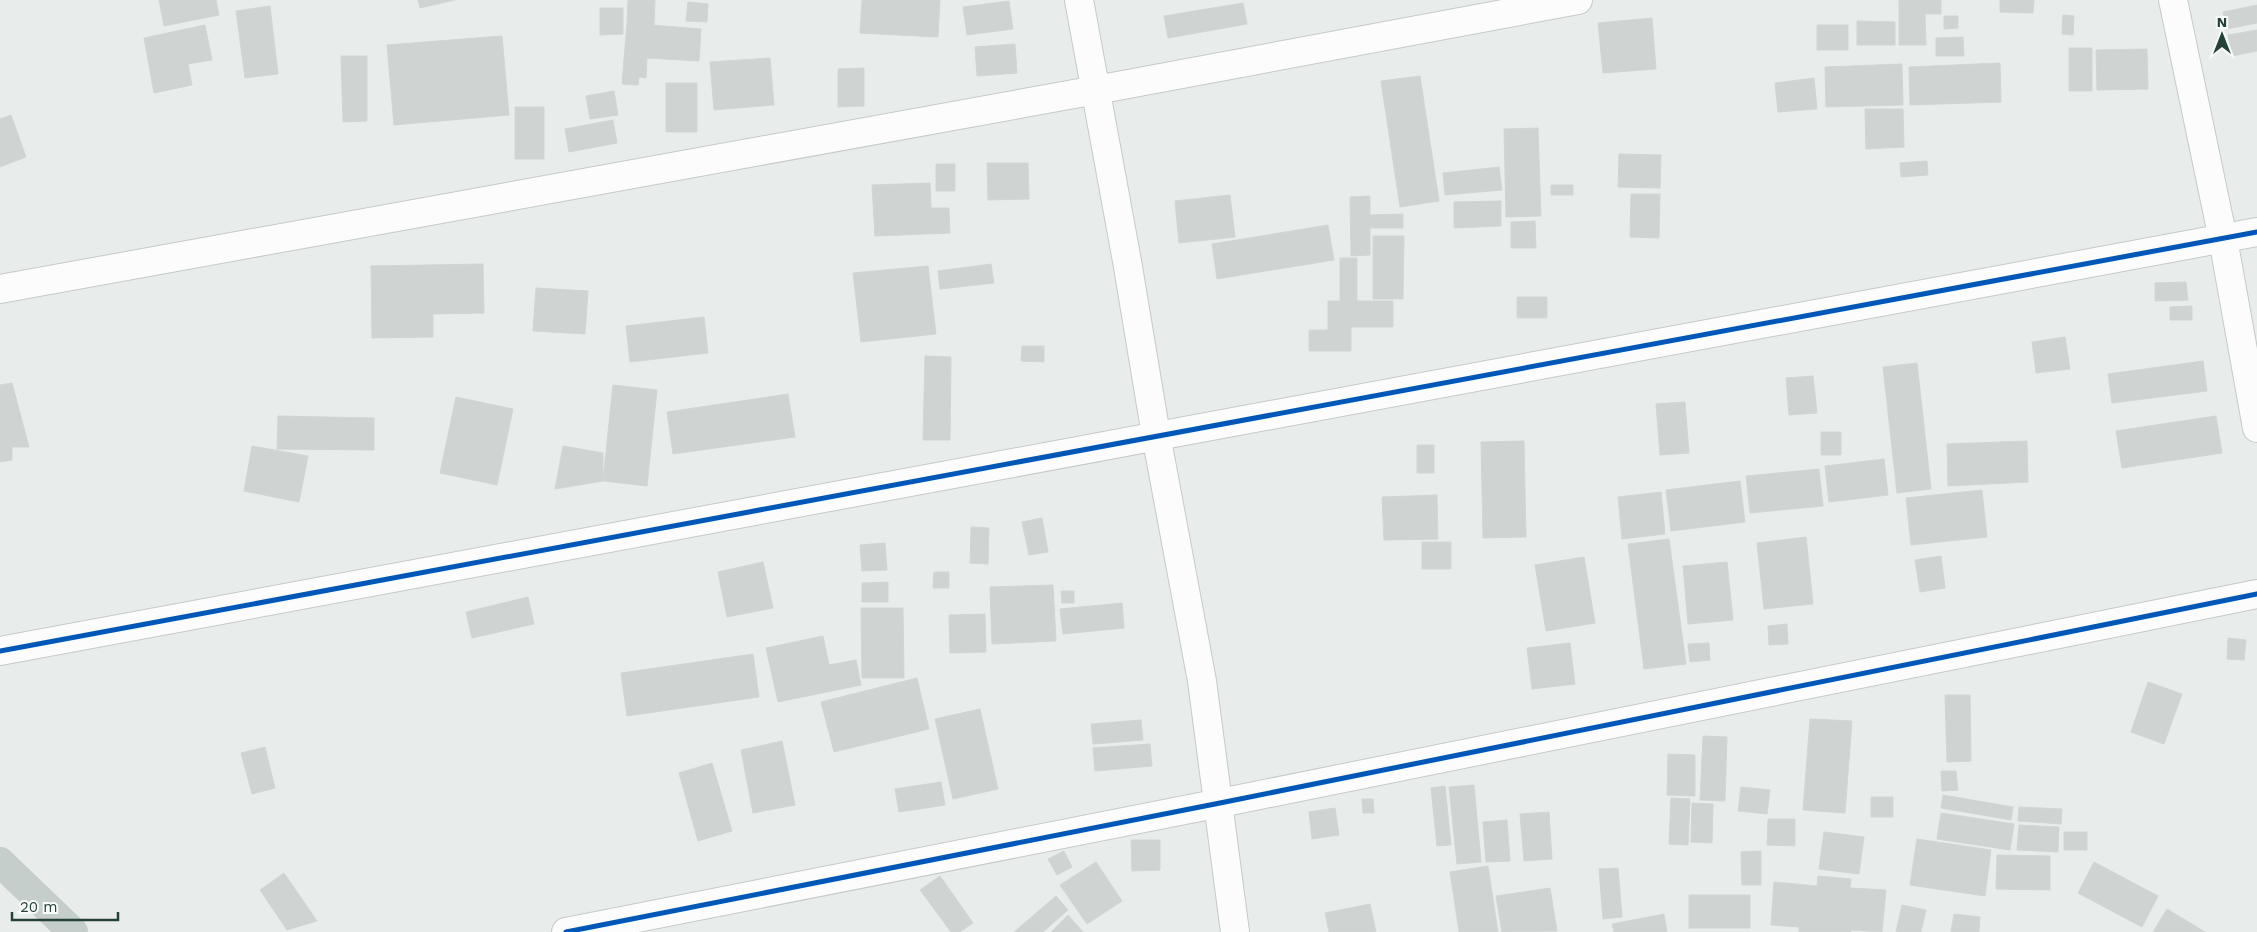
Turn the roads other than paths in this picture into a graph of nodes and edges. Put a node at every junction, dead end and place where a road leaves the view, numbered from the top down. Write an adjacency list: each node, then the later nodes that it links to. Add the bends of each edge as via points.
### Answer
1 (1079, 0): 4 (street)
2 (1578, 0): 4 (street)
3 (2173, 0): 6 (street)
4 (1096, 90): 7 (street); 9 (street)
5 (2257, 232): 6 (street)
6 (2223, 239): 8 (street); 9 (street)
7 (0, 289)
8 (2257, 428)
9 (1156, 435): 11 (street); 12 (street, via 1196,643)
10 (2257, 594): 12 (street)
11 (0, 651)
12 (1220, 803): 15 (street); 16 (street)
13 (0, 862): 14 (highway)
14 (73, 932)
15 (566, 932)
16 (1235, 932)

